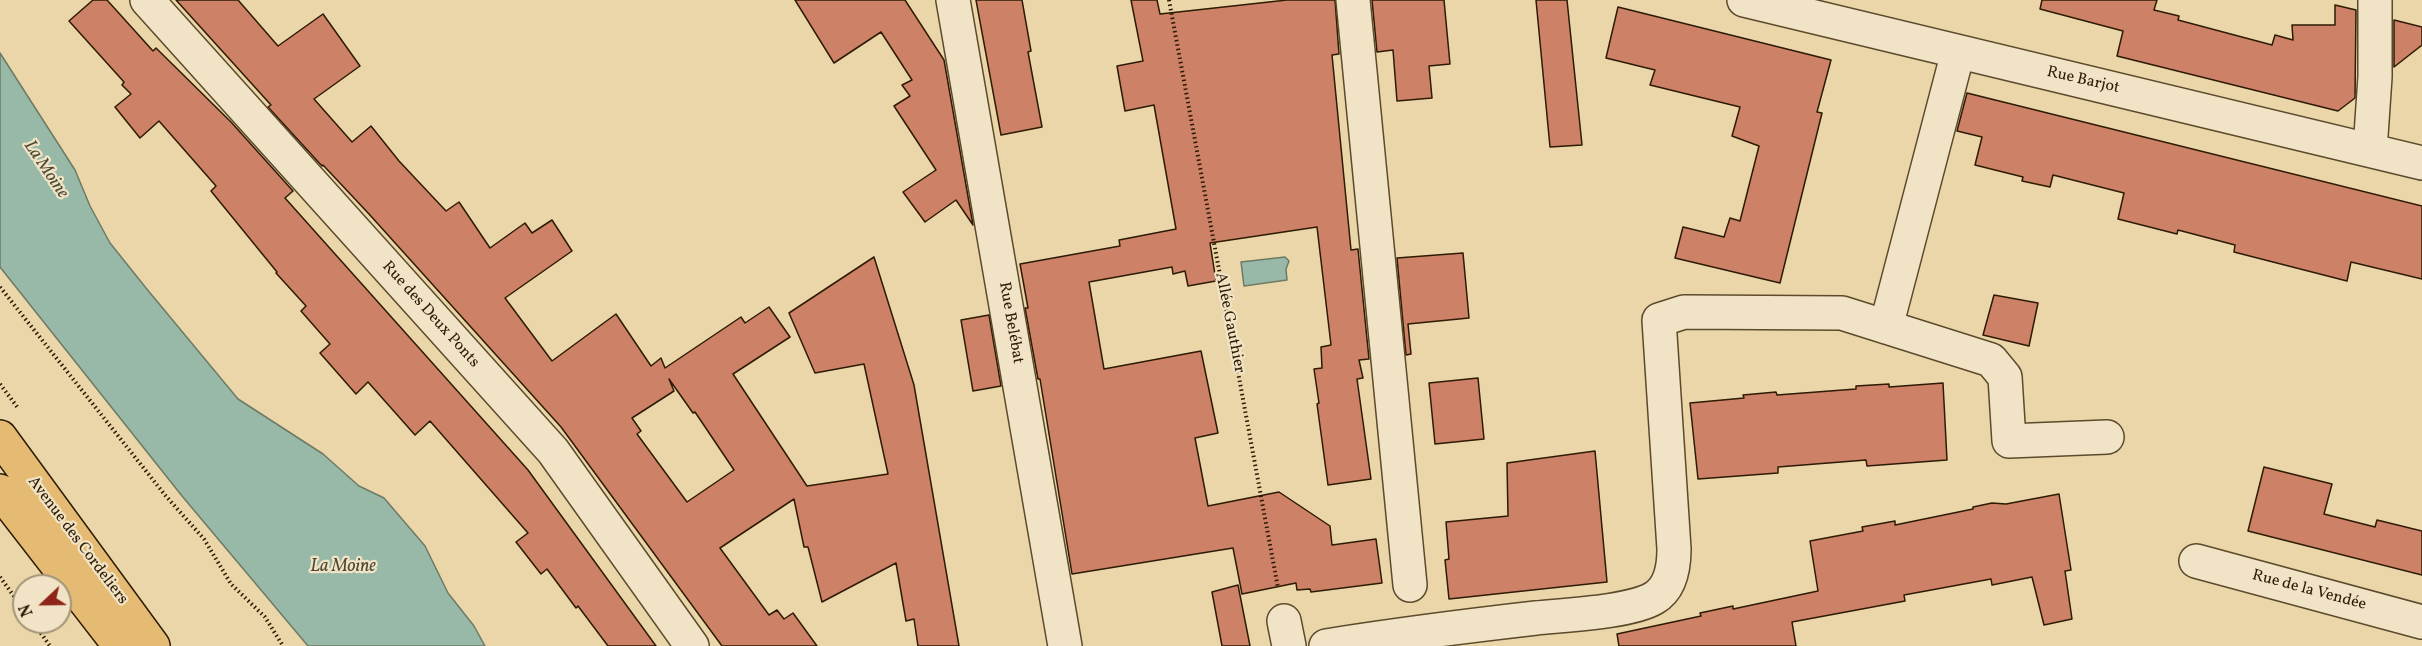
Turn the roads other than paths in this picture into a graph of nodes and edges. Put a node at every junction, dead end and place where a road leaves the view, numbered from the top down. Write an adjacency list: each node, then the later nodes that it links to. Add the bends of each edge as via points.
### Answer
1 (147, 0): 18 (street, Rue des Deux Ponts, via 553,451)
2 (953, 0): 19 (street, Rue Belébat)
3 (1353, 0): 14 (street)
4 (1744, 0): 6 (street, Rue Barjot)
5 (2375, 0): 7 (street)
6 (1958, 52): 7 (street, Rue Barjot); 9 (street)
7 (2370, 150): 8 (street, Rue Barjot)
8 (2422, 163)
9 (1886, 327): 11 (street, via 1991,360 2004,377 2009,441); 20 (street, via 1842,313 1684,312 1659,320 1674,569 1656,597 1600,611)
10 (0, 437): 17 (main road, Avenue des Cordeliers)
11 (2107, 437)
12 (0, 491): 16 (main road, Avenue des Cordeliers)
13 (2196, 561): 15 (street, Rue de la Vendée)
14 (1410, 585)
15 (2422, 622)
16 (116, 644)
17 (153, 646)
18 (692, 646)
19 (1065, 646)
20 (1326, 646)

